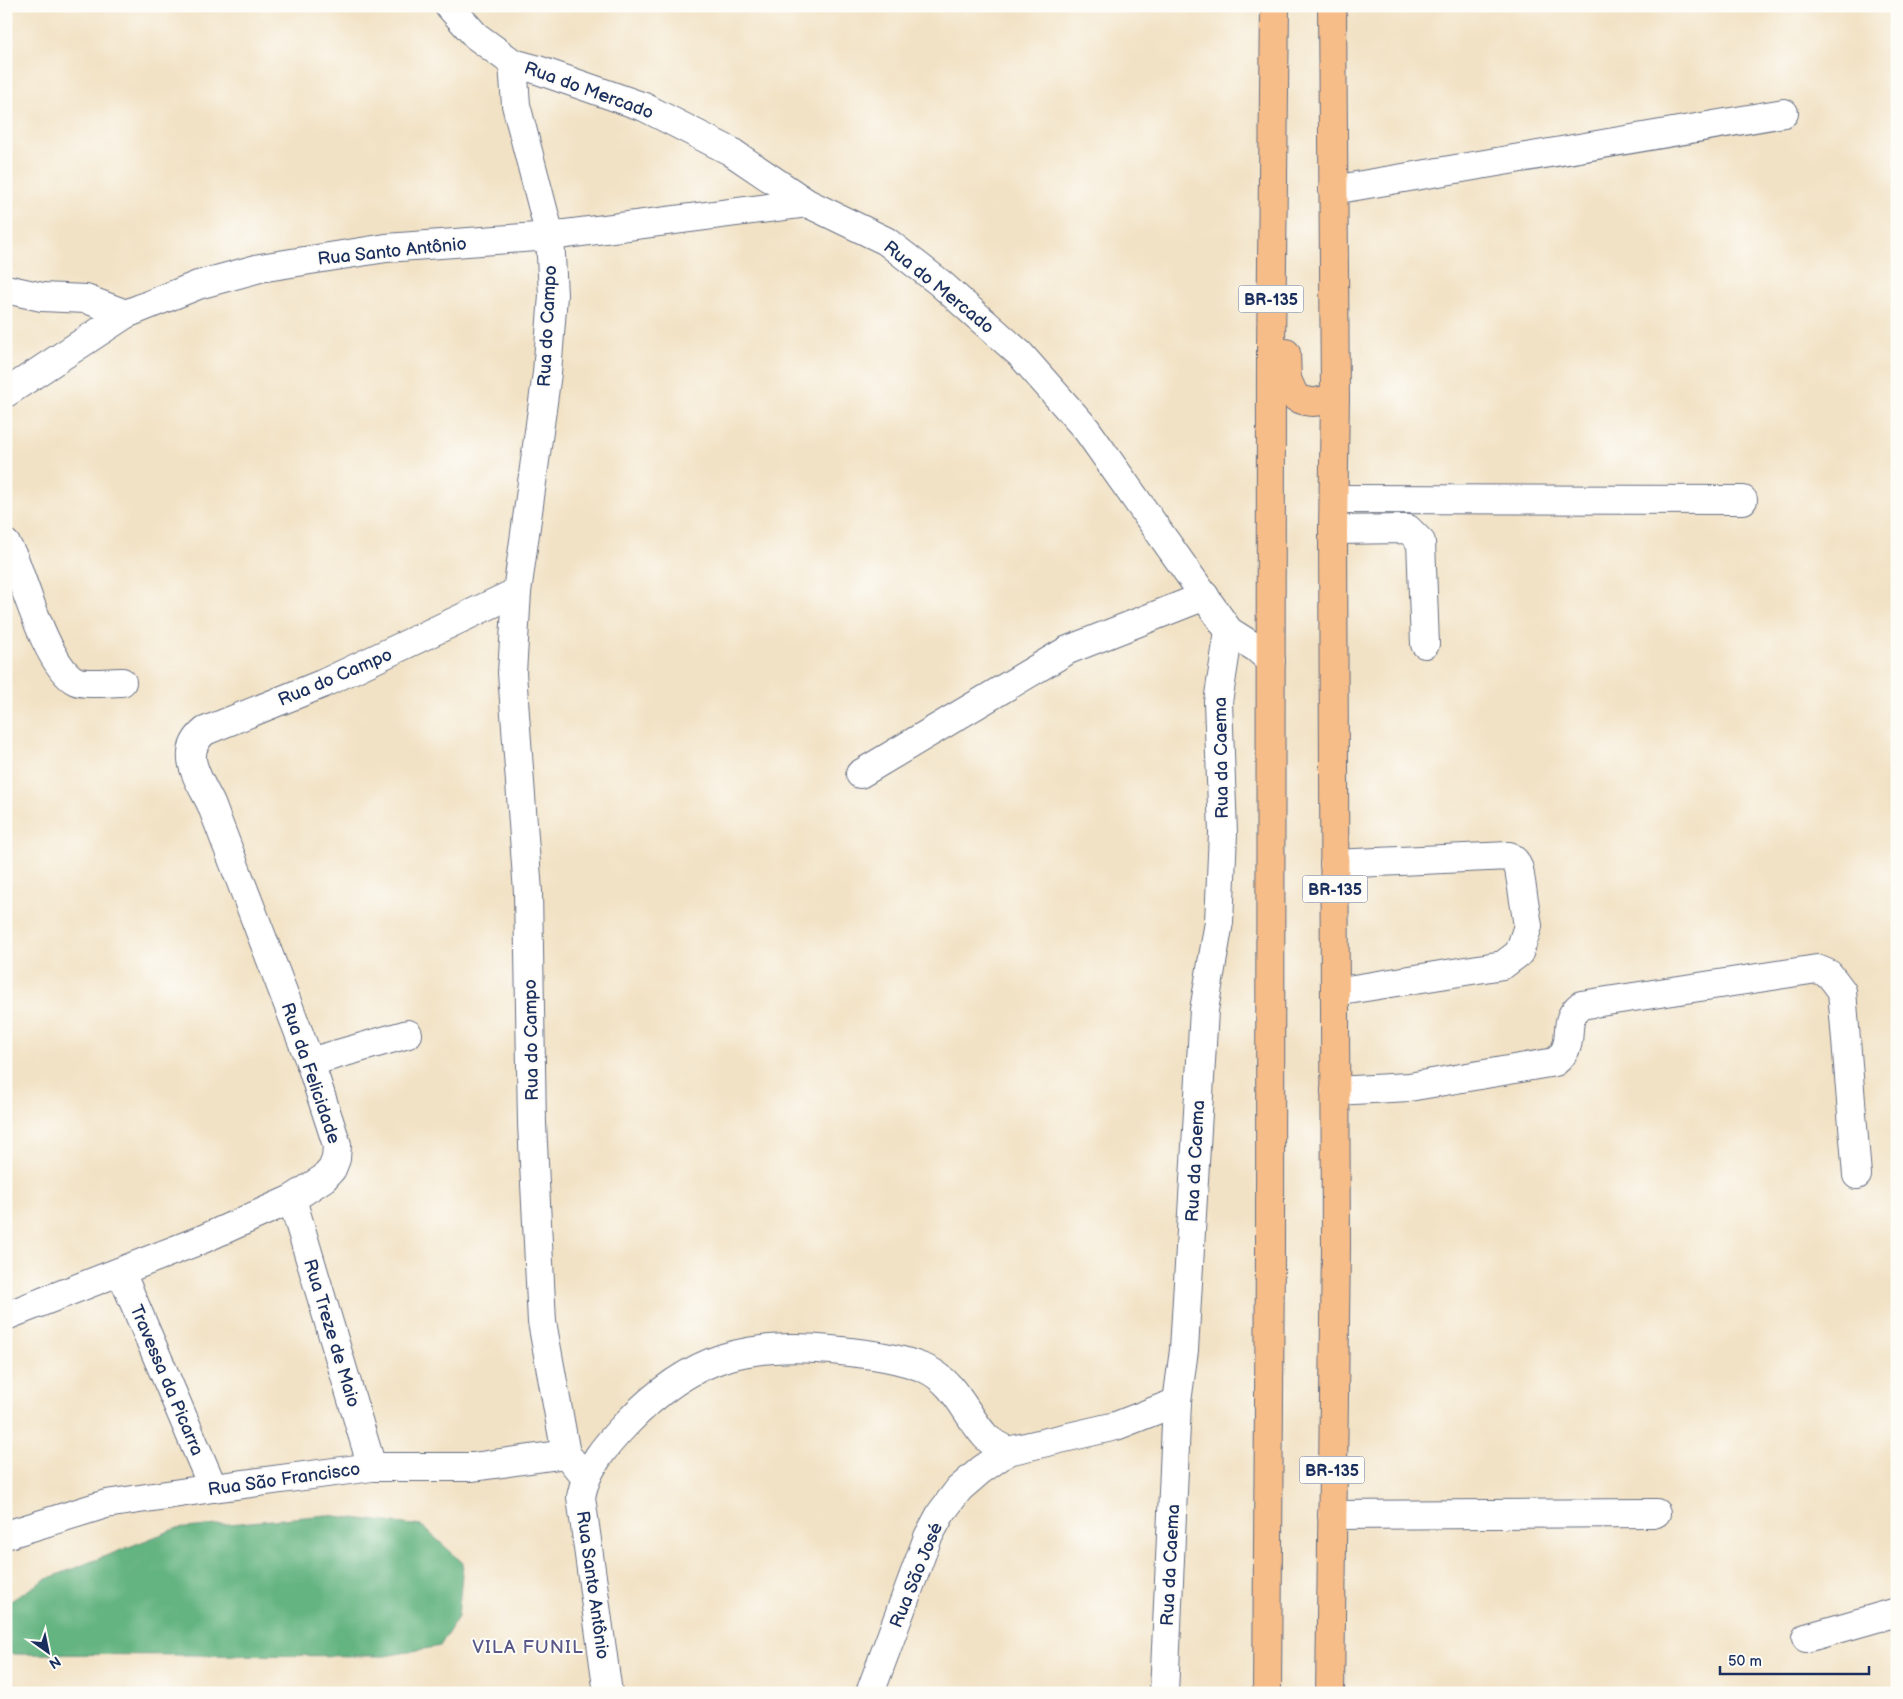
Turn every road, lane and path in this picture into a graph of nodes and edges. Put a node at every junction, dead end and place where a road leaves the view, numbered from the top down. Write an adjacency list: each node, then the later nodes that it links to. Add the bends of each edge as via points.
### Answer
1 (449, 6): 5 (street, Rua do Mercado, via 476,36)
2 (1275, 6): 19 (highway, BR-135, via 1270,348)
3 (1284, 6): 13 (highway, via 1290,104 1285,369 1295,397 1313,403)
4 (1332, 6): 7 (highway, BR-135)
5 (512, 63): 8 (street, Rua do Mercado, via 644,107 730,151); 9 (street, Rua do Campo, via 516,105)
6 (1784, 113): 7 (street)
7 (1333, 190): 13 (highway, BR-135)
8 (807, 203): 9 (street, Rua Santo Antônio); 20 (street, Rua do Mercado, via 886,241 940,283 1020,354 1087,430)
9 (550, 236): 11 (street, Rua Santo Antônio, via 386,248 260,268 198,285); 18 (street, Rua do Campo, via 553,295 547,373)
10 (6, 289): 11 (street, via 42,297 86,299)
11 (126, 314): 12 (street, Rua Santo Antônio)
12 (6, 394)
13 (1336, 396): 14 (highway, BR-135)
14 (1335, 499): 15 (street); 16 (highway, BR-135)
15 (1743, 500)
16 (1333, 530): 22 (street, via 1408,529 1421,542); 27 (highway, BR-135)
17 (6, 544): 24 (street, via 51,653 63,672 77,681)
18 (517, 592): 25 (street, Rua do Campo, via 322,684); 38 (street, Rua do Campo, via 512,674 528,892 532,1124 542,1322)
19 (1271, 592): 21 (street, via 1256,620); 23 (highway, BR-135)
20 (1205, 596): 21 (street, Rua do Mercado); 26 (street, via 1068,650)
21 (1229, 631): 23 (street, Rua do Mercado); 36 (street, Rua da Caema, via 1218,702 1223,833 1219,922 1204,1010 1184,1350)
22 (1426, 644)
23 (1271, 660): 50 (highway, BR-135)
24 (122, 682)
25 (206, 731): 30 (street, Rua da Felicidade, via 191,748 194,768 211,804)
26 (860, 774)
27 (1334, 864): 28 (highway, BR-135); 28 (street, via 1509,856 1519,869 1528,926 1519,953 1502,966)
28 (1335, 992): 31 (highway, BR-135)
29 (408, 1034): 30 (street)
30 (310, 1062): 33 (street, Rua da Felicidade, via 337,1144 336,1159 324,1178)
31 (1335, 1090): 32 (street, via 1409,1087 1554,1062 1565,1054 1570,1016 1581,1005 1817,969 1829,974 1842,992); 43 (highway, BR-135)
32 (1857, 1175)
33 (292, 1199): 34 (street, Rua da Felicidade); 39 (street, Rua Treze de Maio)
34 (121, 1272): 35 (street, Rua da Felicidade); 41 (street, Travessa da Picarra)
35 (6, 1316)
36 (1177, 1402): 37 (street, Rua São José, via 1116,1426); 49 (street, Rua da Caema)
37 (1008, 1451): 40 (street, via 986,1438 946,1382 927,1370 873,1354 778,1347 744,1351 712,1362 665,1389 649,1400 621,1430); 48 (street, Rua São José, via 973,1476 941,1513 928,1536)
38 (566, 1454): 39 (street, Rua São Francisco, via 473,1467); 40 (street, Rua do Campo)
39 (372, 1467): 41 (street, Rua São Francisco)
40 (586, 1478): 47 (street, Rua Santo Antônio, via 581,1497)
41 (212, 1488): 44 (street, Rua São Francisco, via 106,1504)
42 (1656, 1513): 43 (street)
43 (1332, 1514): 51 (highway, BR-135)
44 (6, 1535)
45 (1897, 1612): 46 (street)
46 (1806, 1638)
47 (608, 1693)
48 (870, 1693)
49 (1164, 1693)
50 (1267, 1693)
51 (1330, 1693)

